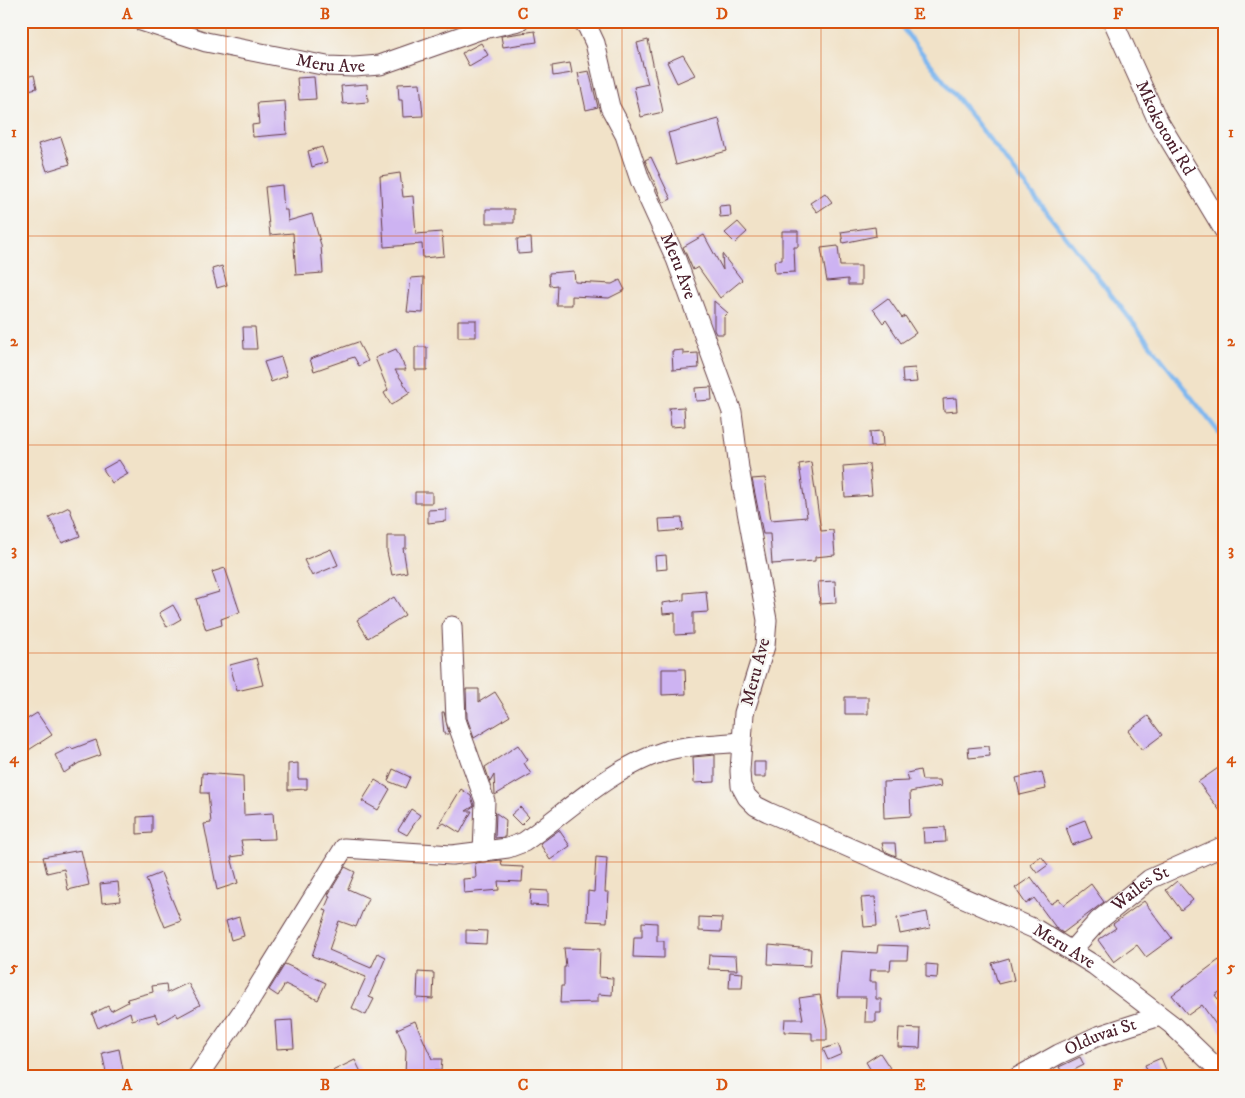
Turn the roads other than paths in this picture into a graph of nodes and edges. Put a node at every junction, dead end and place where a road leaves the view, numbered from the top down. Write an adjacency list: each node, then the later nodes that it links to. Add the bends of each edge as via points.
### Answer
1 (141, 21): 2 (street, Meru Ave, via 206,42 327,66 354,67 380,64 478,30)
2 (519, 21)
3 (582, 21): 7 (street, Meru Ave, via 588,26 595,43 610,107 625,135 640,180 676,259 732,412 767,620 765,646 744,713)
4 (1113, 21): 5 (street, Mkokotoni Rd, via 1157,119)
5 (1224, 230)
6 (452, 626): 9 (street, via 456,720 485,801)
7 (741, 742): 9 (street, via 681,748 647,758 616,773 524,842); 10 (street, Meru Ave, via 741,786 756,806 996,910)
8 (1224, 846): 10 (street, Wailes St, via 1150,879 1098,921)
9 (483, 852): 13 (street, via 452,855 344,848 248,1003)
10 (1072, 951): 11 (street, Meru Ave)
11 (1160, 1016): 12 (street, Meru Ave); 14 (street, Olduvai St, via 1098,1036)
12 (1224, 1074)
13 (197, 1077)
14 (1018, 1077)

